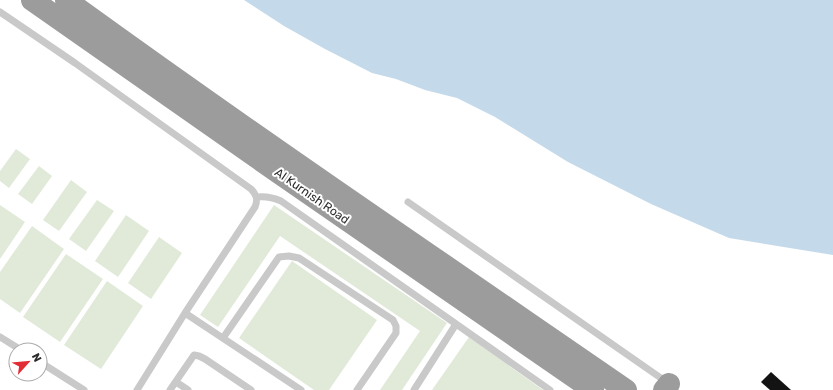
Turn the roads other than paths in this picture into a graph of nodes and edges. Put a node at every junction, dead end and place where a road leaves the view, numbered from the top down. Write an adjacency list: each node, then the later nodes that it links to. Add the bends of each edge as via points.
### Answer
1 (32, 0): 21 (highway, Al Kurnish Road)
2 (66, 0): 22 (highway, Al Kurnish Road)
3 (0, 12): 4 (lane, via 244,184)
4 (257, 197): 6 (lane, via 254,207); 7 (lane, via 269,196 281,201)
5 (408, 202): 11 (lane)
6 (185, 313): 8 (lane); 13 (lane)
7 (456, 324): 19 (lane); 20 (lane)
8 (223, 338): 17 (lane); 18 (lane, via 279,258 299,258 393,320 396,326 396,333)
9 (48, 367): 12 (lane)
10 (176, 382): 14 (lane); 15 (lane); 16 (lane, via 194,355 205,359)
11 (669, 387)
12 (84, 390)
13 (137, 390)
14 (170, 390)
15 (188, 390)
16 (251, 390)
17 (301, 390)
18 (357, 390)
19 (414, 390)
20 (550, 390)
21 (593, 390)
22 (626, 390)

